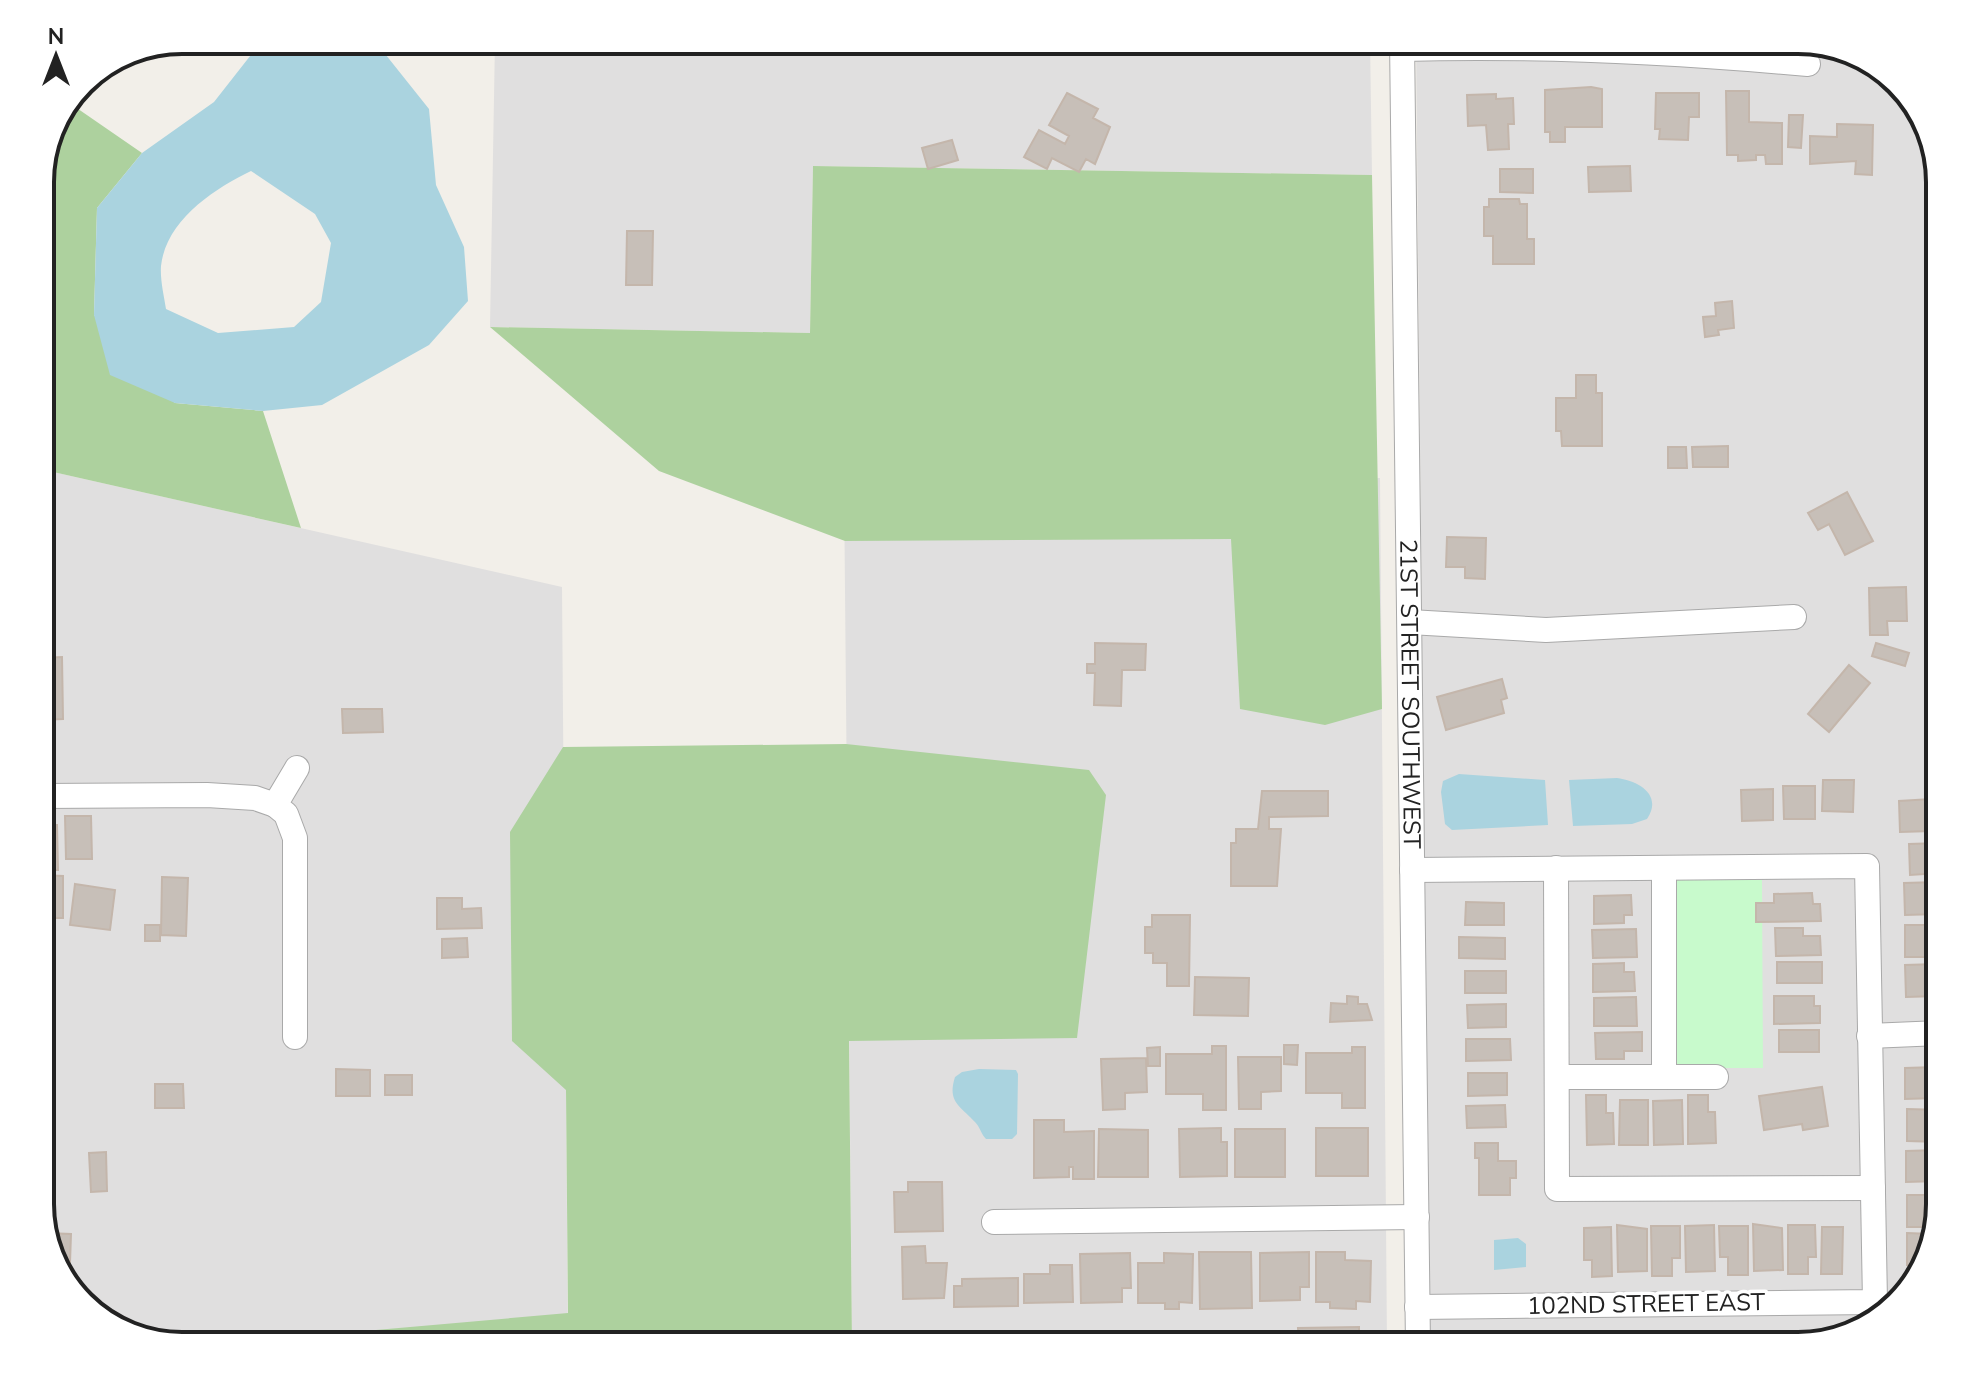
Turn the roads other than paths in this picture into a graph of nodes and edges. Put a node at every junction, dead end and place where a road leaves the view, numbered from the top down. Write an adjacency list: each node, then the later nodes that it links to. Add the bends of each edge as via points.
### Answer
1 (1402, 54): 5 (street, 21ST STREET SOUTHWEST)
2 (1672, 54): 3 (street)
3 (1808, 64)
4 (1794, 617): 5 (street, via 1546,630)
5 (1410, 622): 11 (street, 21ST STREET SOUTHWEST)
6 (297, 768): 8 (street)
7 (54, 796): 8 (street, via 207,795 255,798)
8 (275, 805): 14 (street, via 286,814 295,838)
9 (1556, 868): 10 (street); 11 (street); 15 (street)
10 (1664, 868): 13 (street, via 1867,866); 16 (street)
11 (1412, 870): 19 (street, 21ST STREET SOUTHWEST)
12 (1926, 1034): 13 (street)
13 (1869, 1036): 18 (street)
14 (295, 1037)
15 (1557, 1077): 16 (street); 18 (street, via 1557,1189)
16 (1664, 1077): 17 (street)
17 (1716, 1077)
18 (1873, 1188): 21 (street, 102ND STREET EAST, via 1875,1302)
19 (1417, 1217): 20 (street); 21 (street, 21ST STREET SOUTHWEST)
20 (994, 1222)
21 (1417, 1307): 22 (street, 21ST STREET SOUTHWEST)
22 (1418, 1332)

